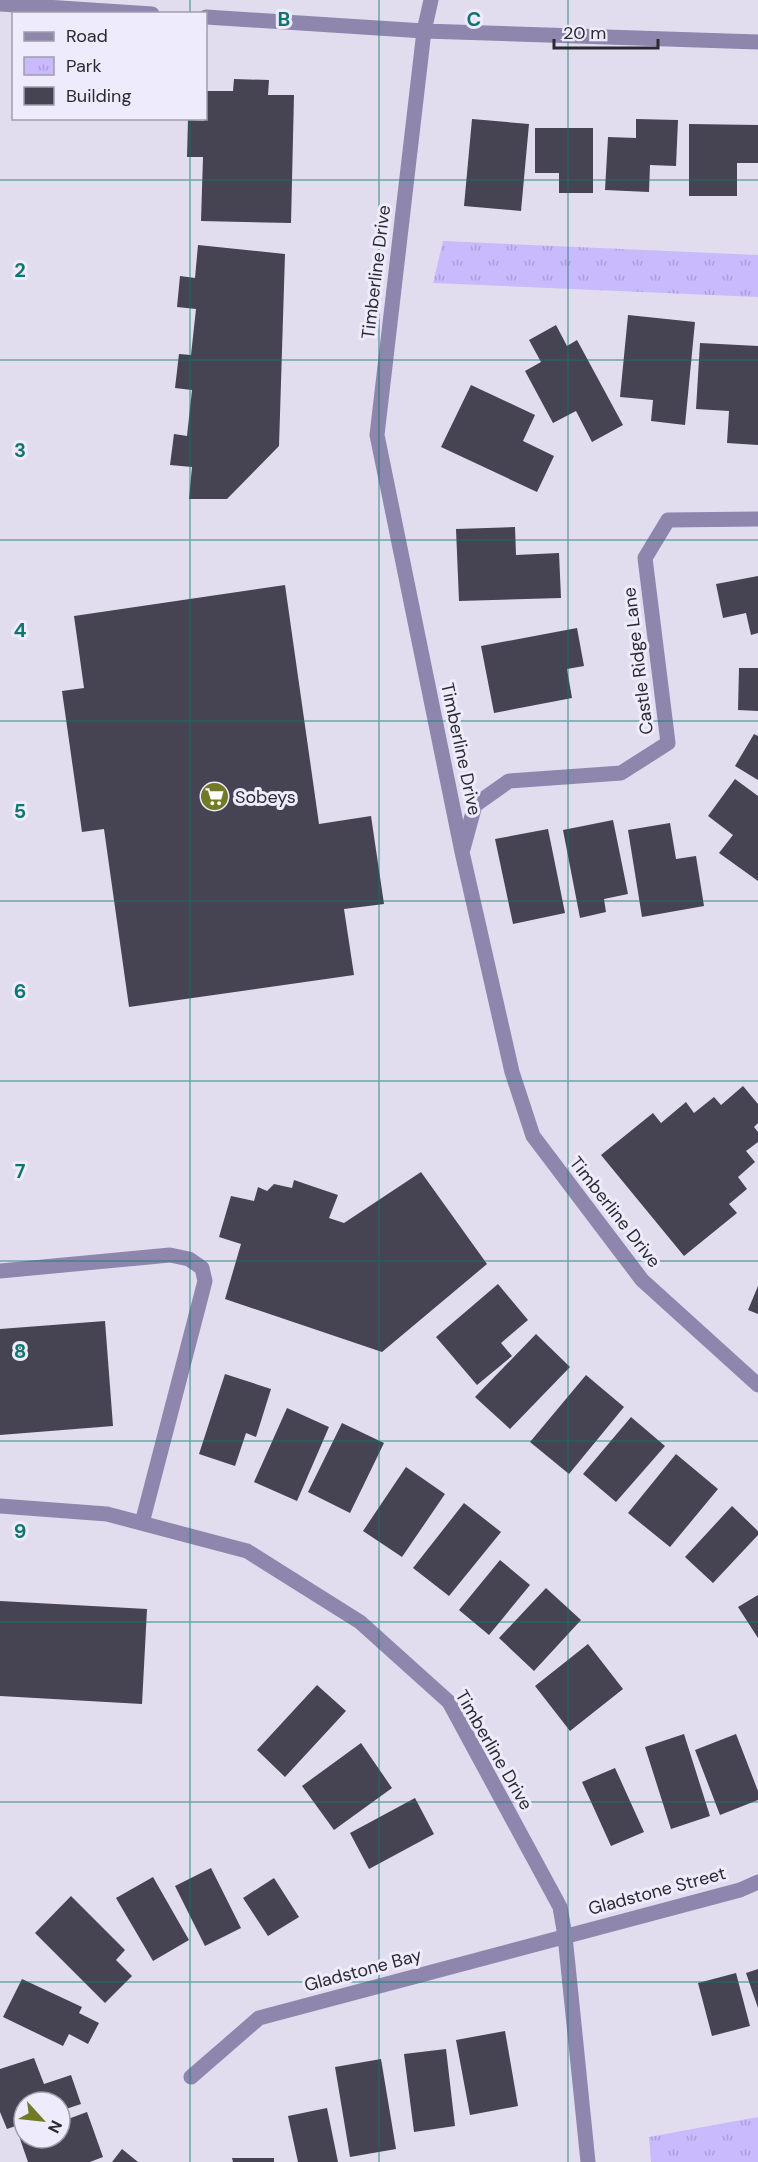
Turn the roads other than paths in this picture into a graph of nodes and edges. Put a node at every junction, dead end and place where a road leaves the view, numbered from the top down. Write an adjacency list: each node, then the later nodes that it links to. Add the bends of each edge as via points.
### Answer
1 (431, 0): 5 (street, Timberline Drive)
2 (0, 4): 3 (street)
3 (122, 12)
4 (207, 17): 5 (street)
5 (424, 31): 6 (street); 8 (street, Timberline Drive, via 377,435)
6 (758, 42)
7 (758, 519): 8 (street, Castle Ridge Lane, via 668,520 645,558 668,743 621,773 509,781 475,805)
8 (462, 852): 10 (street, Timberline Drive, via 512,1072 532,1136 642,1280)
9 (0, 1271): 12 (street, via 170,1255 189,1258 202,1268 205,1281)
10 (758, 1385)
11 (0, 1506): 12 (street, Timberline Drive, via 107,1514)
12 (142, 1523): 14 (street, Timberline Drive, via 248,1551 360,1622 449,1702 560,1906)
13 (758, 1882): 14 (street, Gladstone Street)
14 (565, 1936): 15 (street, Gladstone Bay, via 259,2018); 16 (street, Timberline Drive)
15 (191, 2077)
16 (588, 2162)

